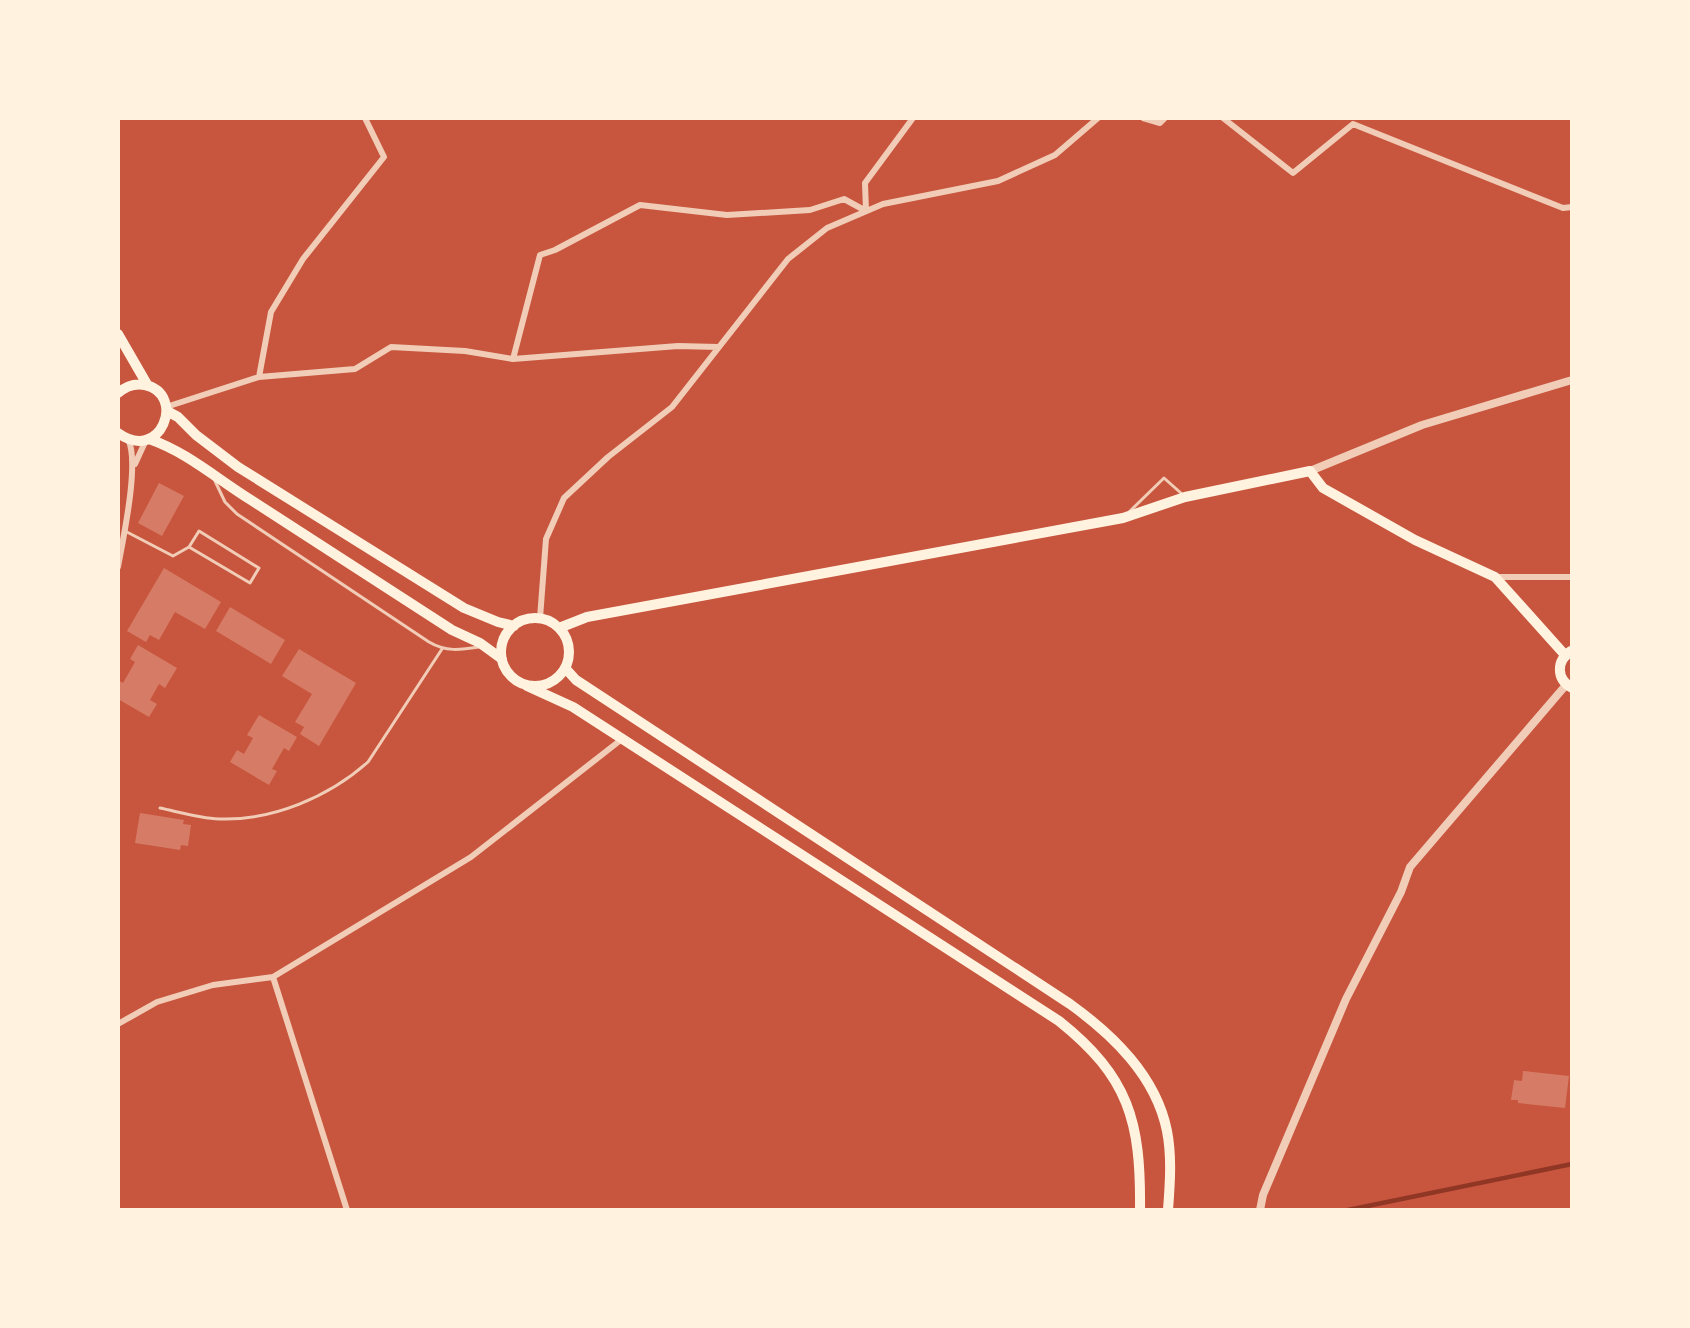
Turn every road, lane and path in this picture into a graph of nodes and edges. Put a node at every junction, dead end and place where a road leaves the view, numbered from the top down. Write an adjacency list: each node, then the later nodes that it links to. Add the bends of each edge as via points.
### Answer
1 (365, 118): 12 (street, via 384,157 303,259 271,312)
2 (913, 118): 8 (street, via 866,183)
3 (1098, 118): 8 (street, via 1054,155 998,182 883,204)
4 (1143, 118): 5 (street, via 1160,123)
5 (1165, 118)
6 (1223, 118): 7 (street, via 1293,173 1353,124 1563,208)
7 (1572, 207)
8 (866, 211): 10 (street, via 827,228 788,259); 11 (street, via 844,199 810,210 727,215 640,205 540,255)
9 (118, 334): 14 (main road)
10 (718, 347): 11 (street, via 678,346); 29 (street, via 672,407 608,457 564,498 546,539)
11 (513, 359): 12 (street, via 465,351 392,348 355,369)
12 (259, 377): 16 (street)
13 (1572, 380): 20 (street, via 1422,425)
14 (148, 386): 15 (main road, via 130,386); 16 (main road, via 157,391)
15 (118, 393)
16 (166, 409): 18 (main road, via 160,431); 30 (main road, via 238,467 464,608)
17 (122, 435): 18 (main road, via 134,441); 19 (street, via 133,453)
18 (147, 439): 19 (street); 21 (main road, via 168,445)
19 (133, 470): 24 (street)
20 (1310, 471): 22 (main road); 27 (main road, via 1323,488 1415,540)
21 (212, 474): 32 (main road, via 452,630); 33 (lane, via 225,501 237,514)
22 (1185, 497): 23 (main road); 23 (lane, via 1164,478)
23 (1123, 518): 31 (main road, via 587,617)
24 (124, 530): 25 (lane, via 173,556); 26 (street)
25 (189, 547): 25 (lane, via 250,583 259,568 199,531)
26 (118, 567)
27 (1496, 577): 28 (street); 34 (main road)
28 (1572, 577)
29 (540, 618): 30 (main road); 31 (main road)
30 (514, 626): 35 (main road, via 504,640)
31 (559, 628): 36 (main road, via 569,647)
32 (486, 646): 33 (lane); 35 (main road)
33 (442, 649): 40 (lane, via 368,762 313,799 284,810 239,819 217,819)
34 (1568, 653): 38 (main road, via 1559,670)
35 (502, 658): 37 (main road, via 508,673)
36 (566, 669): 37 (main road, via 549,684); 45 (main road, via 576,680 1070,1004 1113,1038 1154,1096 1167,1130)
37 (527, 686): 39 (main road, via 573,707)
38 (1569, 687): 46 (street, via 1532,723 1410,867 1346,999)
39 (622, 739): 41 (street, via 471,857); 44 (main road, via 1059,1021 1084,1041 1111,1071 1128,1106 1138,1143)
40 (160, 808)
41 (273, 977): 42 (street, via 202,989 157,1002); 43 (street)
42 (118, 1024)
43 (347, 1209)
44 (1140, 1209)
45 (1168, 1209)
46 (1260, 1209)

